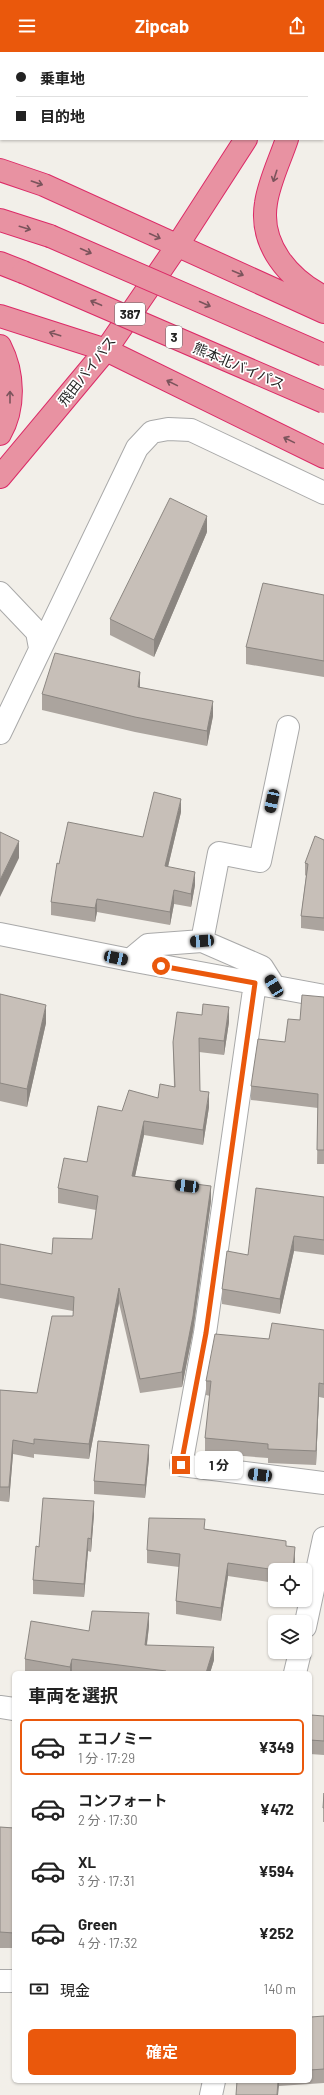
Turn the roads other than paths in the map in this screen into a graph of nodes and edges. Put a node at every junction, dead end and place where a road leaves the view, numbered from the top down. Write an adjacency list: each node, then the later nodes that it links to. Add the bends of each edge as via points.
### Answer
1 (245, 140): 5 (highway, 飛田バイパス / 387)
2 (287, 140): 7 (highway, one-way to 7, via 266,203 266,236 280,263 306,288)
3 (0, 170): 5 (highway, one-way to 5, via 44,185)
4 (0, 220): 12 (highway, one-way to 12, bridge, via 50,236)
5 (177, 246): 8 (highway, one-way to 8); 11 (highway, 飛田バイパス / 387)
6 (0, 263): 13 (highway, 熊本北バイパス / 3, one-way to 6, bridge)
7 (324, 297)
8 (324, 312)
9 (0, 316): 11 (highway, one-way to 9)
10 (0, 346): 14 (highway, one-way to 10, via 11,403 10,377)
11 (106, 350): 15 (highway, one-way to 11); 16 (highway, 飛田バイパス / 387)
12 (324, 355)
13 (324, 402)
14 (0, 434)
15 (324, 457)
16 (0, 477)
17 (324, 493): 19 (street, via 191,430 168,429 152,432 137,448)
18 (0, 593): 19 (street, via 37,632)
19 (40, 648): 21 (street)
20 (288, 726): 23 (street, via 260,861 219,853)
21 (0, 733)
22 (0, 934): 24 (street)
23 (202, 941): 24 (street, via 148,945); 25 (street, via 262,967)
24 (130, 960): 25 (street)
25 (264, 984): 26 (street); 28 (street)
26 (324, 996)
27 (204, 1188): 28 (street)
28 (227, 1190): 29 (street, via 206,1333 181,1465)
29 (324, 1483)
30 (324, 1538): 31 (street)
31 (308, 1615)
32 (298, 1659): 33 (street)
33 (295, 1671)
34 (0, 1707): 35 (street)
35 (12, 1709)
36 (0, 1981): 37 (street)
37 (12, 1981)
38 (214, 2083): 39 (street)
39 (211, 2095)

